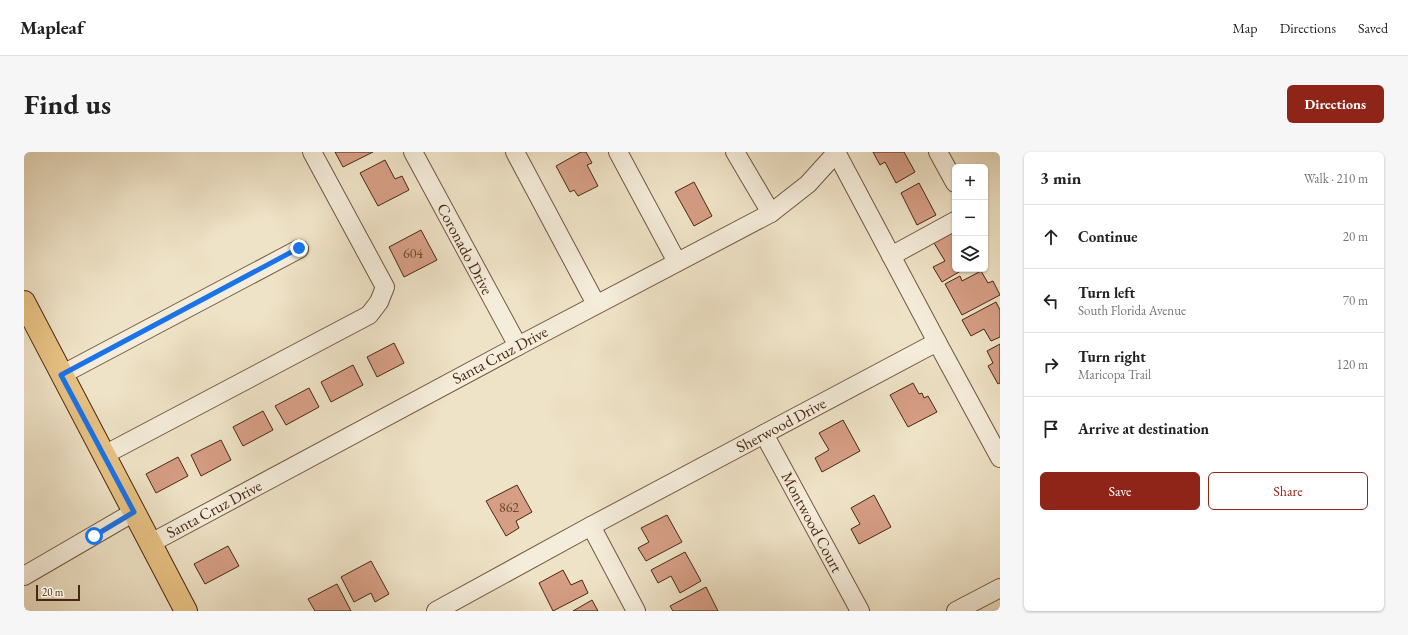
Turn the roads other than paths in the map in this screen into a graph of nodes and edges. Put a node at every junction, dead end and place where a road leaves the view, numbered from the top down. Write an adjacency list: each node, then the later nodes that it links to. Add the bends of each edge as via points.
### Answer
1 (312, 152): 20 (street, via 385,287 379,302 369,315)
2 (413, 152): 17 (street, Coronado Drive)
3 (515, 152): 15 (street)
4 (618, 152): 13 (street)
5 (735, 152): 9 (street)
6 (836, 152): 9 (street, Santa Cruz Drive, via 808,184); 12 (street)
7 (938, 152): 8 (street)
8 (952, 177)
9 (771, 213): 13 (street, Santa Cruz Drive)
10 (952, 222): 12 (street)
11 (299, 248): 18 (street)
12 (891, 256): 16 (street)
13 (677, 262): 15 (street, Santa Cruz Drive)
14 (24, 302): 18 (main road)
15 (596, 304): 17 (street, Santa Cruz Drive)
16 (937, 342): 19 (street, Sherwood Drive); 21 (street)
17 (518, 346): 24 (street, Santa Cruz Drive)
18 (61, 375): 20 (main road)
19 (764, 434): 23 (street, Sherwood Drive); 30 (street, Montwood Court)
20 (104, 455): 22 (main road)
21 (1000, 458)
22 (134, 512): 24 (main road); 25 (street)
23 (591, 526): 28 (street, Sherwood Drive); 29 (street)
24 (151, 543): 27 (main road)
25 (24, 576)
26 (1000, 588): 31 (street)
27 (186, 611)
28 (436, 611)
29 (636, 611)
30 (860, 611)
31 (956, 611)

